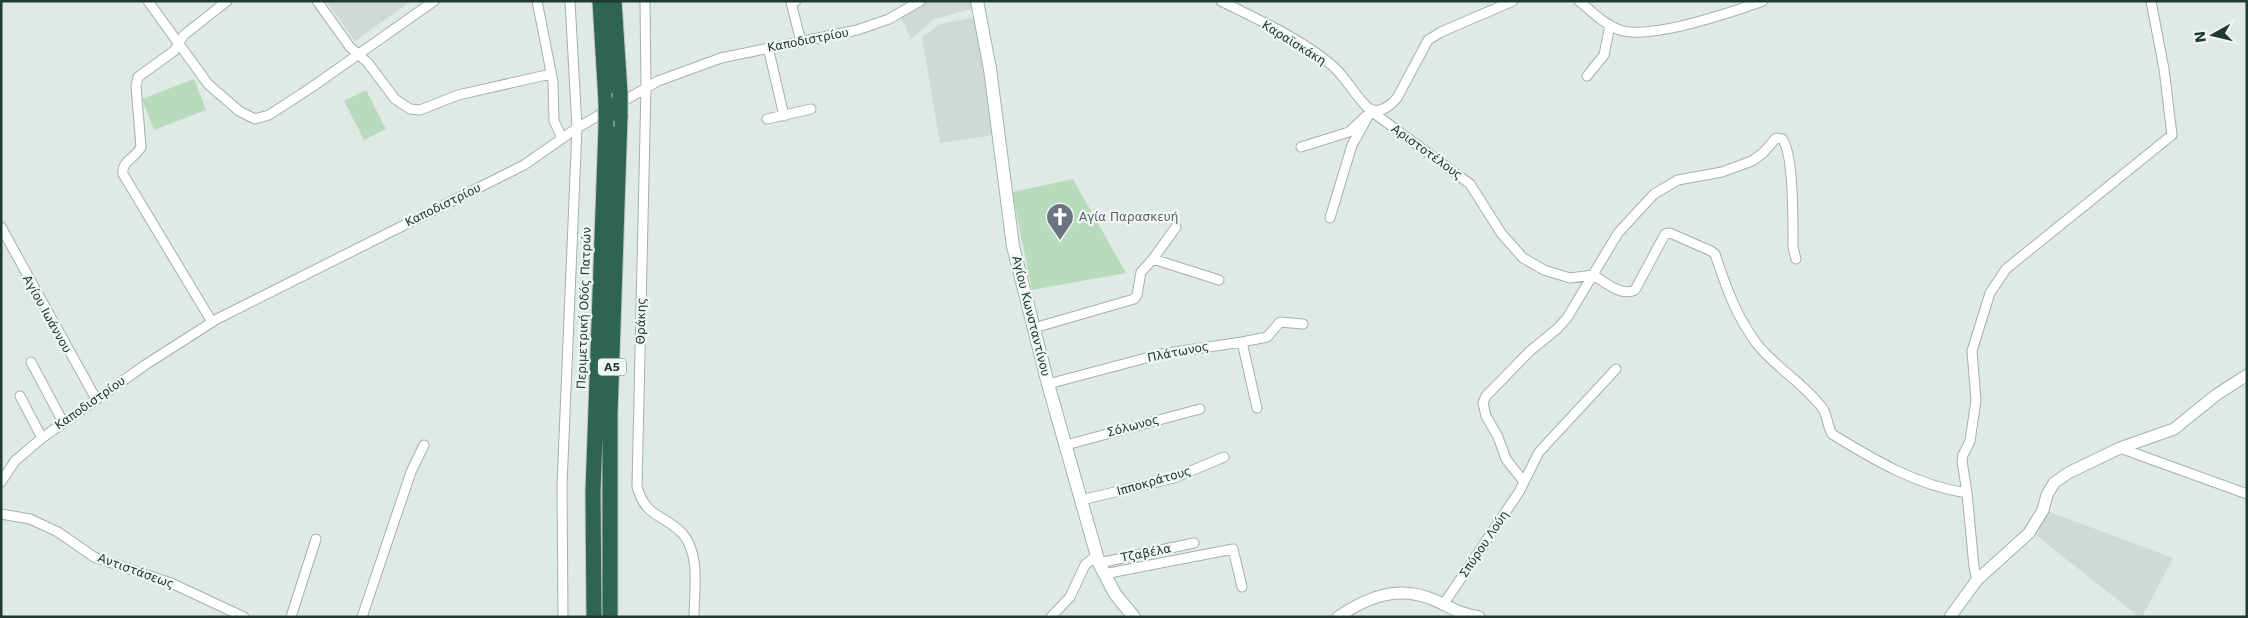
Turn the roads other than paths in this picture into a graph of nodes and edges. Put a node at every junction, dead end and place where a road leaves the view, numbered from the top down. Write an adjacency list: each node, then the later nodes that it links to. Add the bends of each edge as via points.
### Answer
1 (148, 1): 20 (street)
2 (227, 1): 20 (street, via 184,35)
3 (317, 1): 22 (street, via 347,44)
4 (434, 1): 22 (street)
5 (537, 1): 23 (street)
6 (570, 1): 30 (street)
7 (600, 1): 75 (highway, Περιμετρική Οδός Πατρών / Α5, bridge, via 606,127 593,492)
8 (614, 1): 76 (highway, Α5, bridge, via 620,116 610,415)
9 (645, 1): 25 (street, Θράκης)
10 (796, 1): 19 (street, via 791,2)
11 (920, 1): 19 (street, Καποδιστρίου, via 876,24)
12 (977, 1): 42 (main road, Αγίου Κωνσταντίνου, via 990,69 1010,231)
13 (1221, 1): 27 (street, Καραϊσκάκη, via 1270,26 1324,60)
14 (1513, 1): 27 (street, via 1428,40 1397,98 1385,108)
15 (1579, 1): 18 (street)
16 (1762, 1): 18 (street, via 1654,31 1628,32)
17 (2151, 1): 60 (street, via 2172,135 2036,243 1995,282 1972,351 1976,400 1970,441 1962,461)
18 (1610, 25): 24 (street, via 1604,55)
19 (801, 42): 21 (street, Καποδιστρίου)
20 (180, 43): 22 (street, via 213,89 239,111 255,119 269,115); 40 (street, via 138,77 140,147 124,165 123,172)
21 (768, 47): 25 (street, Καποδιστρίου, via 678,72); 28 (street)
22 (359, 54): 23 (street, via 395,99 414,110 458,95)
23 (551, 74): 31 (street, via 554,121)
24 (1587, 76)
25 (646, 88): 30 (street, Καποδιστρίου); 77 (street, Θράκης, via 637,487 645,506 682,533 691,548)
26 (811, 109): 28 (street)
27 (1371, 111): 32 (street, via 1349,132); 33 (street, via 1352,145); 38 (street, Αριστοτέλους, via 1470,184 1501,233 1523,258 1544,270 1570,278)
28 (784, 116): 29 (street)
29 (767, 119)
30 (577, 128): 31 (street, Καποδιστρίου); 74 (street, via 562,484)
31 (562, 138): 40 (street, Καποδιστρίου, via 524,165)
32 (1301, 147)
33 (1330, 218)
34 (1, 227): 49 (street, Αγίου Ιωάννου)
35 (1176, 227): 36 (street)
36 (1153, 259): 39 (street); 42 (street, via 1141,272 1134,299)
37 (1796, 259): 38 (street, via 1787,149 1782,138 1776,138 1752,161 1722,172 1678,180 1654,194 1618,233)
38 (1593, 275): 59 (street, via 1567,318 1530,351 1483,403 1506,459); 60 (street, via 1622,292 1635,290 1664,234 1670,233 1711,250 1732,303 1756,342 1824,410 1832,434 1913,478 1941,490)
39 (1219, 280)
40 (212, 322): 49 (street, Καποδιστρίου)
41 (1303, 324): 43 (street, Πλάτωνος, via 1280,322 1267,336)
42 (1034, 328): 47 (main road, Αγίου Κωνσταντίνου)
43 (1242, 342): 47 (street, Πλάτωνος, via 1161,354); 50 (street)
44 (32, 362): 52 (street)
45 (1616, 369): 59 (street, Σπύρου Λούη, via 1539,452)
46 (2247, 375): 56 (street, via 2174,429)
47 (1048, 384): 55 (main road, Αγίου Κωνσταντίνου)
48 (20, 396): 53 (street)
49 (96, 399): 52 (street, Καποδιστρίου)
50 (1257, 408)
51 (1200, 409): 55 (street, Σόλωνος)
52 (63, 422): 53 (street, Καποδιστρίου)
53 (42, 438): 58 (street, Καποδιστρίου, via 16,461)
54 (424, 445): 73 (street, via 411,472)
55 (1066, 445): 62 (main road, Αγίου Κωνσταντίνου)
56 (2120, 448): 61 (street); 67 (street, via 2054,483 2029,533)
57 (1224, 457): 62 (street, Ιπποκράτους, via 1174,478)
58 (1, 482)
59 (1524, 482): 69 (street, Σπύρου Λούη)
60 (1968, 493): 67 (street)
61 (2247, 494)
62 (1081, 500): 66 (main road, Αγίου Κωνσταντίνου)
63 (1, 514): 70 (street, Αντιστάσεως, via 30,519 58,532 94,557 171,583)
64 (316, 539): 72 (street)
65 (1194, 544): 66 (street, Τζαβέλα)
66 (1100, 564): 68 (street, via 1234,549); 78 (street, via 1085,565 1070,597); 79 (main road, Αγίου Κωνσταντίνου, via 1115,594)
67 (1978, 580): 82 (street)
68 (1242, 587)
69 (1443, 605): 80 (street, via 1413,594 1387,593 1369,599); 81 (street, via 1459,613)
70 (231, 614): 71 (street, Αντιστάσεως)
71 (244, 617)
72 (291, 617)
73 (362, 617)
74 (563, 617)
75 (594, 617)
76 (610, 617)
77 (694, 617)
78 (1051, 617)
79 (1134, 617)
80 (1338, 617)
81 (1479, 617)
82 (1950, 617)

